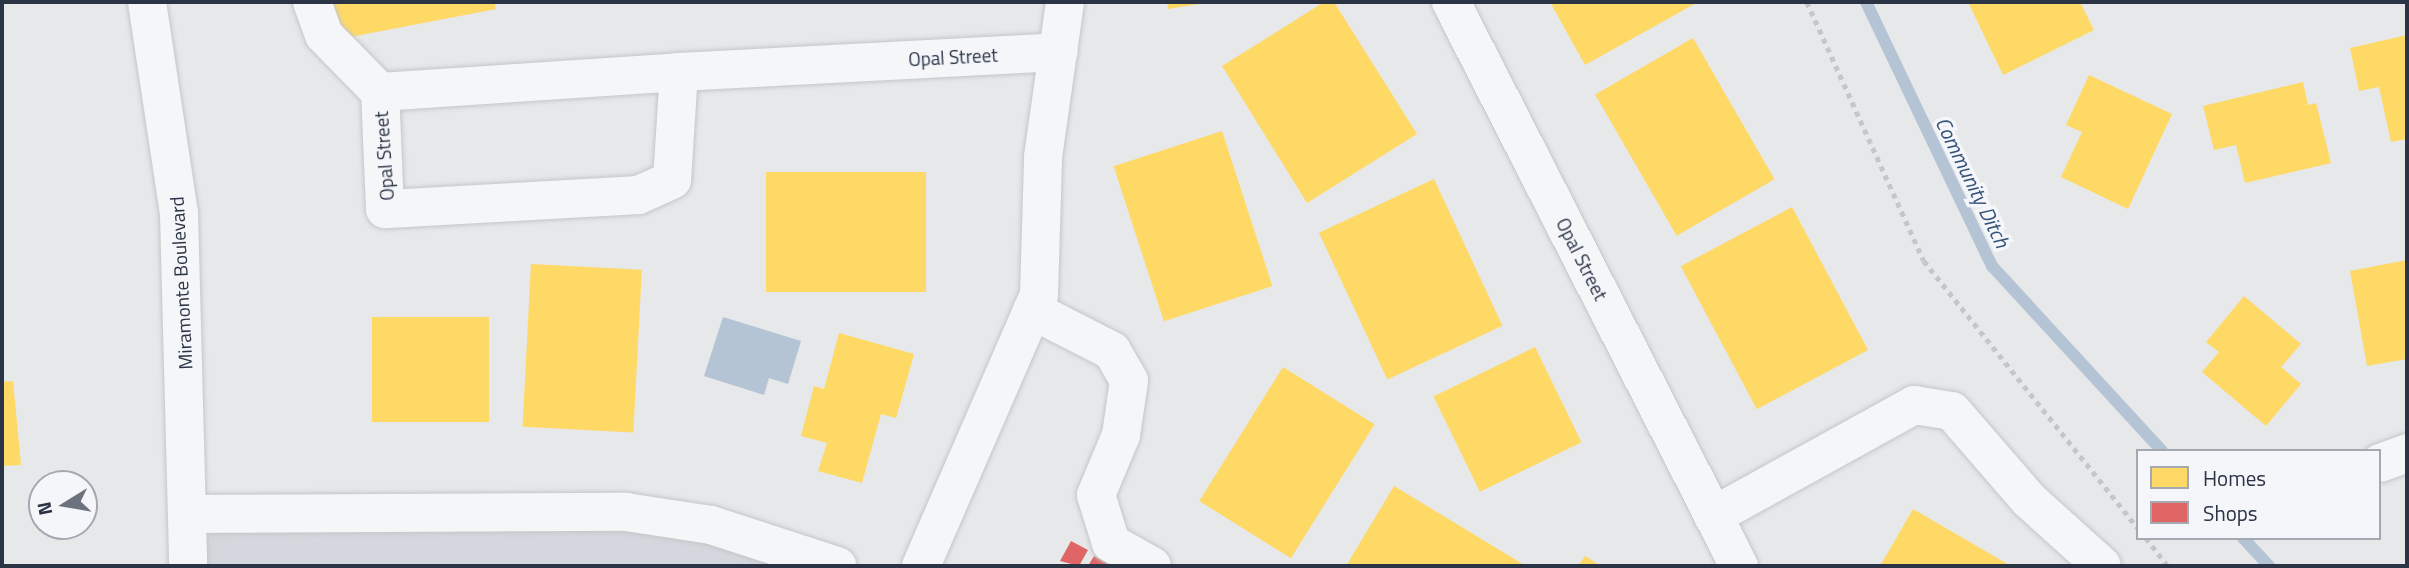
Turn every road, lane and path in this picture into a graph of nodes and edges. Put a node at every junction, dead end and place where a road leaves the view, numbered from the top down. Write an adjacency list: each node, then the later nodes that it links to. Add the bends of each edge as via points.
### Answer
1 (147, 2): 10 (street, Miramonte Boulevard, via 179,213)
2 (312, 2): 8 (street, via 324,36)
3 (1065, 2): 6 (street)
4 (1451, 2): 11 (street, Opal Street)
5 (1807, 2): 12 (path, via 1924,261)
6 (1058, 52): 7 (street, Opal Street); 9 (street, via 1043,158 1039,295)
7 (679, 72): 8 (street, Opal Street); 8 (street, Opal Street, via 672,180 638,195 385,209)
8 (380, 92)
9 (1032, 310): 16 (street); 17 (street, via 1112,351 1129,381 1121,435 1096,495 1111,543)
10 (187, 514): 14 (street, Miramonte Boulevard); 15 (street, via 626,512 711,524)
11 (1713, 516): 18 (street, Opal Street); 19 (street, via 1914,405 1952,411 2029,500)
12 (2136, 526)
13 (2148, 540): 20 (path)
14 (188, 566)
15 (837, 566)
16 (921, 566)
17 (1152, 566)
18 (1739, 566)
19 (2102, 566)
20 (2168, 566)

